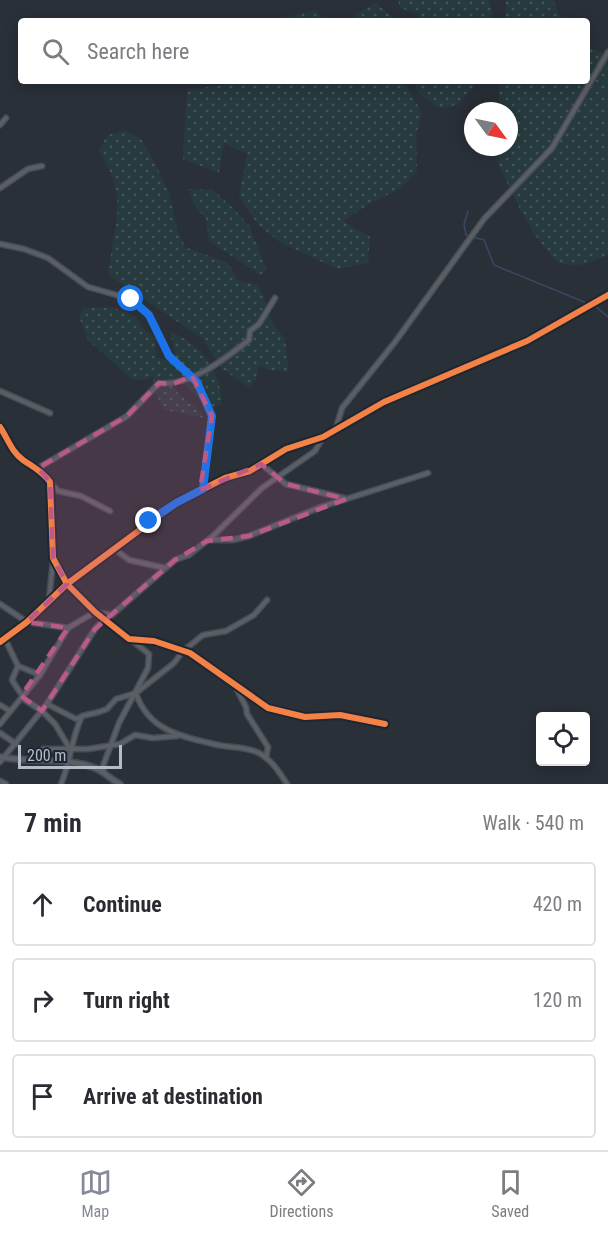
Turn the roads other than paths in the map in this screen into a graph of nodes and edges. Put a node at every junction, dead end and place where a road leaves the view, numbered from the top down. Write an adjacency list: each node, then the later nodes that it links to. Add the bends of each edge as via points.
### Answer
1 (608, 52): 2 (street)
2 (590, 83)
3 (589, 84): 15 (street, via 552,148 484,219 342,408)
4 (6, 118): 5 (street)
5 (0, 125)
6 (42, 166): 7 (street, via 28,169)
7 (0, 188)
8 (0, 244): 11 (street, via 48,258 88,287 131,299 149,315 169,356)
9 (608, 295): 15 (street, via 526,341 384,402)
10 (275, 298): 11 (street, via 260,324 250,331 249,339)
11 (192, 376): 20 (street, via 173,384 159,383 127,416); 24 (street, via 212,416)
12 (1, 393): 13 (street)
13 (50, 413)
14 (0, 427): 18 (street)
15 (336, 428): 16 (street)
16 (323, 437): 19 (street, via 286,448); 22 (street, via 315,451)
17 (0, 442): 18 (street)
18 (9, 445): 20 (street)
19 (261, 464): 22 (street); 24 (street)
20 (38, 468): 23 (street)
21 (428, 473): 25 (street)
22 (277, 479): 25 (street, via 297,488); 27 (street, via 245,503)
23 (50, 482): 26 (street, via 58,491 81,496); 29 (street)
24 (203, 489): 28 (street, via 168,508)
25 (346, 499): 27 (street, via 249,536)
26 (110, 511)
27 (207, 541): 30 (street)
28 (113, 548): 30 (street, via 129,560); 31 (street)
29 (54, 558): 31 (street); 32 (street)
30 (165, 568): 35 (street, via 112,615)
31 (67, 584): 32 (street); 35 (street)
32 (49, 600): 37 (street)
33 (267, 600): 42 (street, via 254,615 226,631 203,635)
34 (0, 604): 37 (street)
35 (95, 612): 36 (street); 38 (street)
36 (104, 619): 40 (street); 48 (street)
37 (27, 622): 38 (street); 39 (street)
38 (68, 628): 44 (street)
39 (5, 639): 41 (street); 43 (street)
40 (129, 639): 42 (street, via 154,640); 46 (street, via 149,654)
41 (0, 642)
42 (183, 651): 45 (street); 46 (street)
43 (18, 666): 44 (street); 47 (street, via 12,680)
44 (40, 675): 47 (street)
45 (235, 686): 54 (street, via 268,708 305,717 340,715); 60 (street, via 268,747)
46 (136, 693): 52 (street, via 116,699 107,709); 56 (street, via 151,720); 58 (street)
47 (21, 696): 50 (street); 51 (street)
48 (47, 704): 51 (street); 52 (street, via 76,719)
49 (0, 705): 50 (street)
50 (10, 711): 53 (street)
51 (42, 711): 57 (street); 59 (street)
52 (82, 716): 59 (street)
53 (0, 724)
54 (386, 724)
55 (0, 733): 57 (street)
56 (179, 736): 58 (street, via 135,735); 60 (street, via 243,747)
57 (16, 744): 61 (street)
58 (111, 746): 59 (street); 64 (street)
59 (70, 749): 62 (street, via 43,749); 63 (street)
60 (266, 758): 70 (street)
61 (1, 759): 62 (street)
62 (34, 761): 63 (street)
63 (69, 764): 64 (street, via 81,764); 68 (street)
64 (104, 774): 66 (street)
65 (0, 781): 67 (street)
66 (113, 782): 69 (street)
67 (6, 784)
68 (61, 784)
69 (120, 784)
70 (287, 784)

